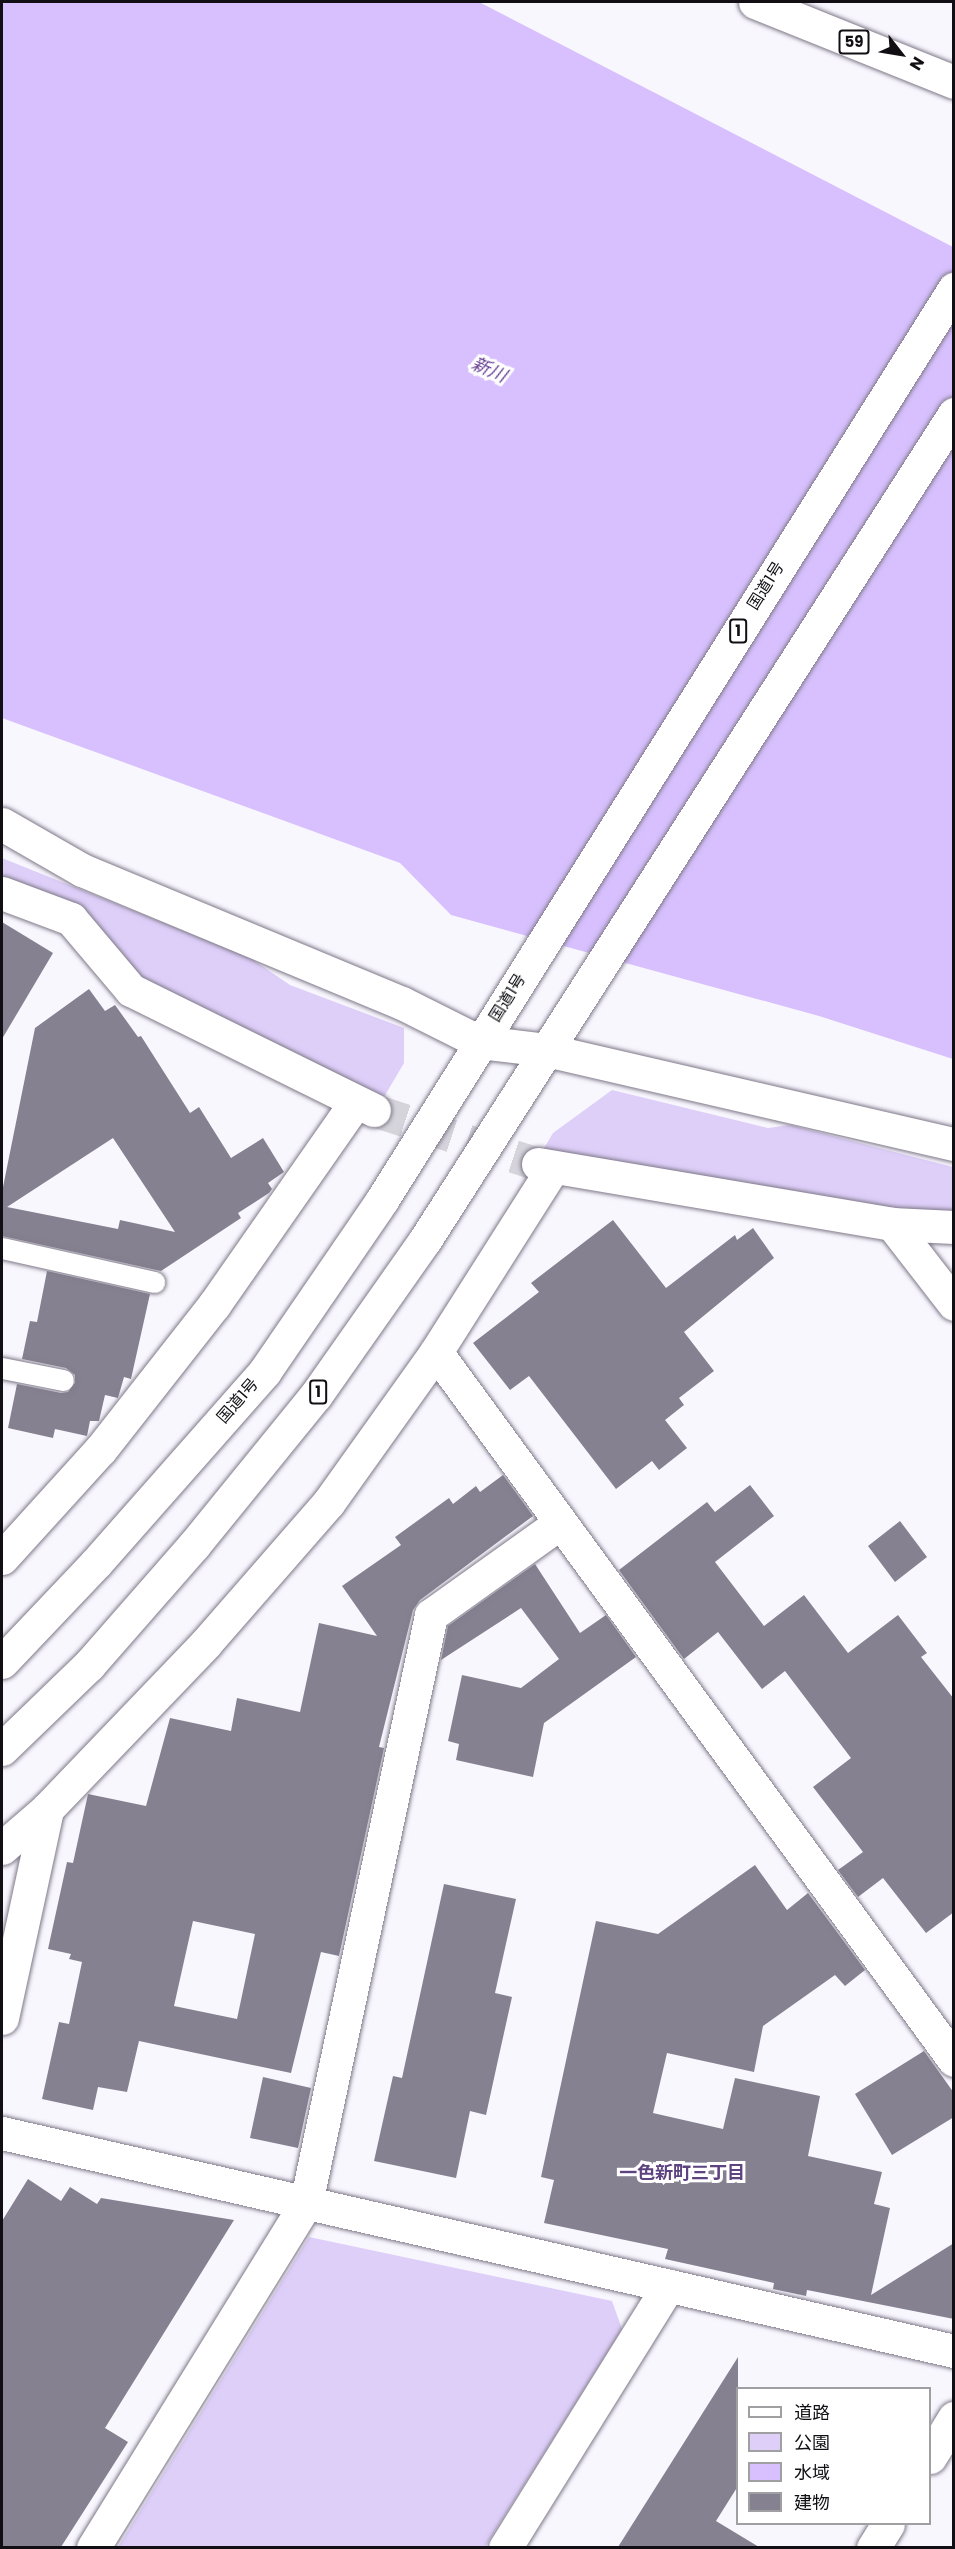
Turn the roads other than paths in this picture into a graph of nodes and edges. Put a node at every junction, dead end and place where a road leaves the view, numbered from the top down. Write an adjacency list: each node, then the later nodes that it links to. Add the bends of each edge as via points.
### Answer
1 (755, 2): 2 (main road, 59)
2 (954, 82)
3 (954, 289): 7 (main road, 国道1号 / 1)
4 (954, 414): 8 (main road, 1)
5 (2, 824): 7 (main road, via 82,870 402,1003)
6 (2, 893): 19 (main road, via 71,919 131,990 364,1106 101,1449)
7 (480, 1042): 8 (main road); 20 (main road, 国道1号 / 1, via 382,1200 265,1371 96,1563)
8 (546, 1050): 9 (main road); 21 (main road, 1, via 425,1240 316,1395 194,1545 89,1665)
9 (954, 1144)
10 (892, 1224): 11 (main road); 14 (main road); 15 (main road, via 545,1166)
11 (954, 1227)
12 (2, 1248): 13 (lane)
13 (154, 1282)
14 (954, 1305)
15 (436, 1352): 18 (main road); 22 (main road, via 329,1502 206,1643)
16 (2, 1368): 17 (lane)
17 (63, 1380)
18 (560, 1523): 25 (main road); 27 (main road, via 431,1615)
19 (2, 1558)
20 (2, 1662)
21 (2, 1749)
22 (47, 1809): 23 (main road); 24 (main road)
23 (2, 1848)
24 (2, 2018)
25 (954, 2060)
26 (2, 2133): 27 (main road)
27 (306, 2203): 28 (main road); 33 (main road)
28 (668, 2286): 29 (main road); 34 (main road)
29 (954, 2351)
30 (954, 2418): 31 (main road)
31 (931, 2455)
32 (887, 2525): 35 (main road)
33 (93, 2547)
34 (504, 2547)
35 (873, 2547)

